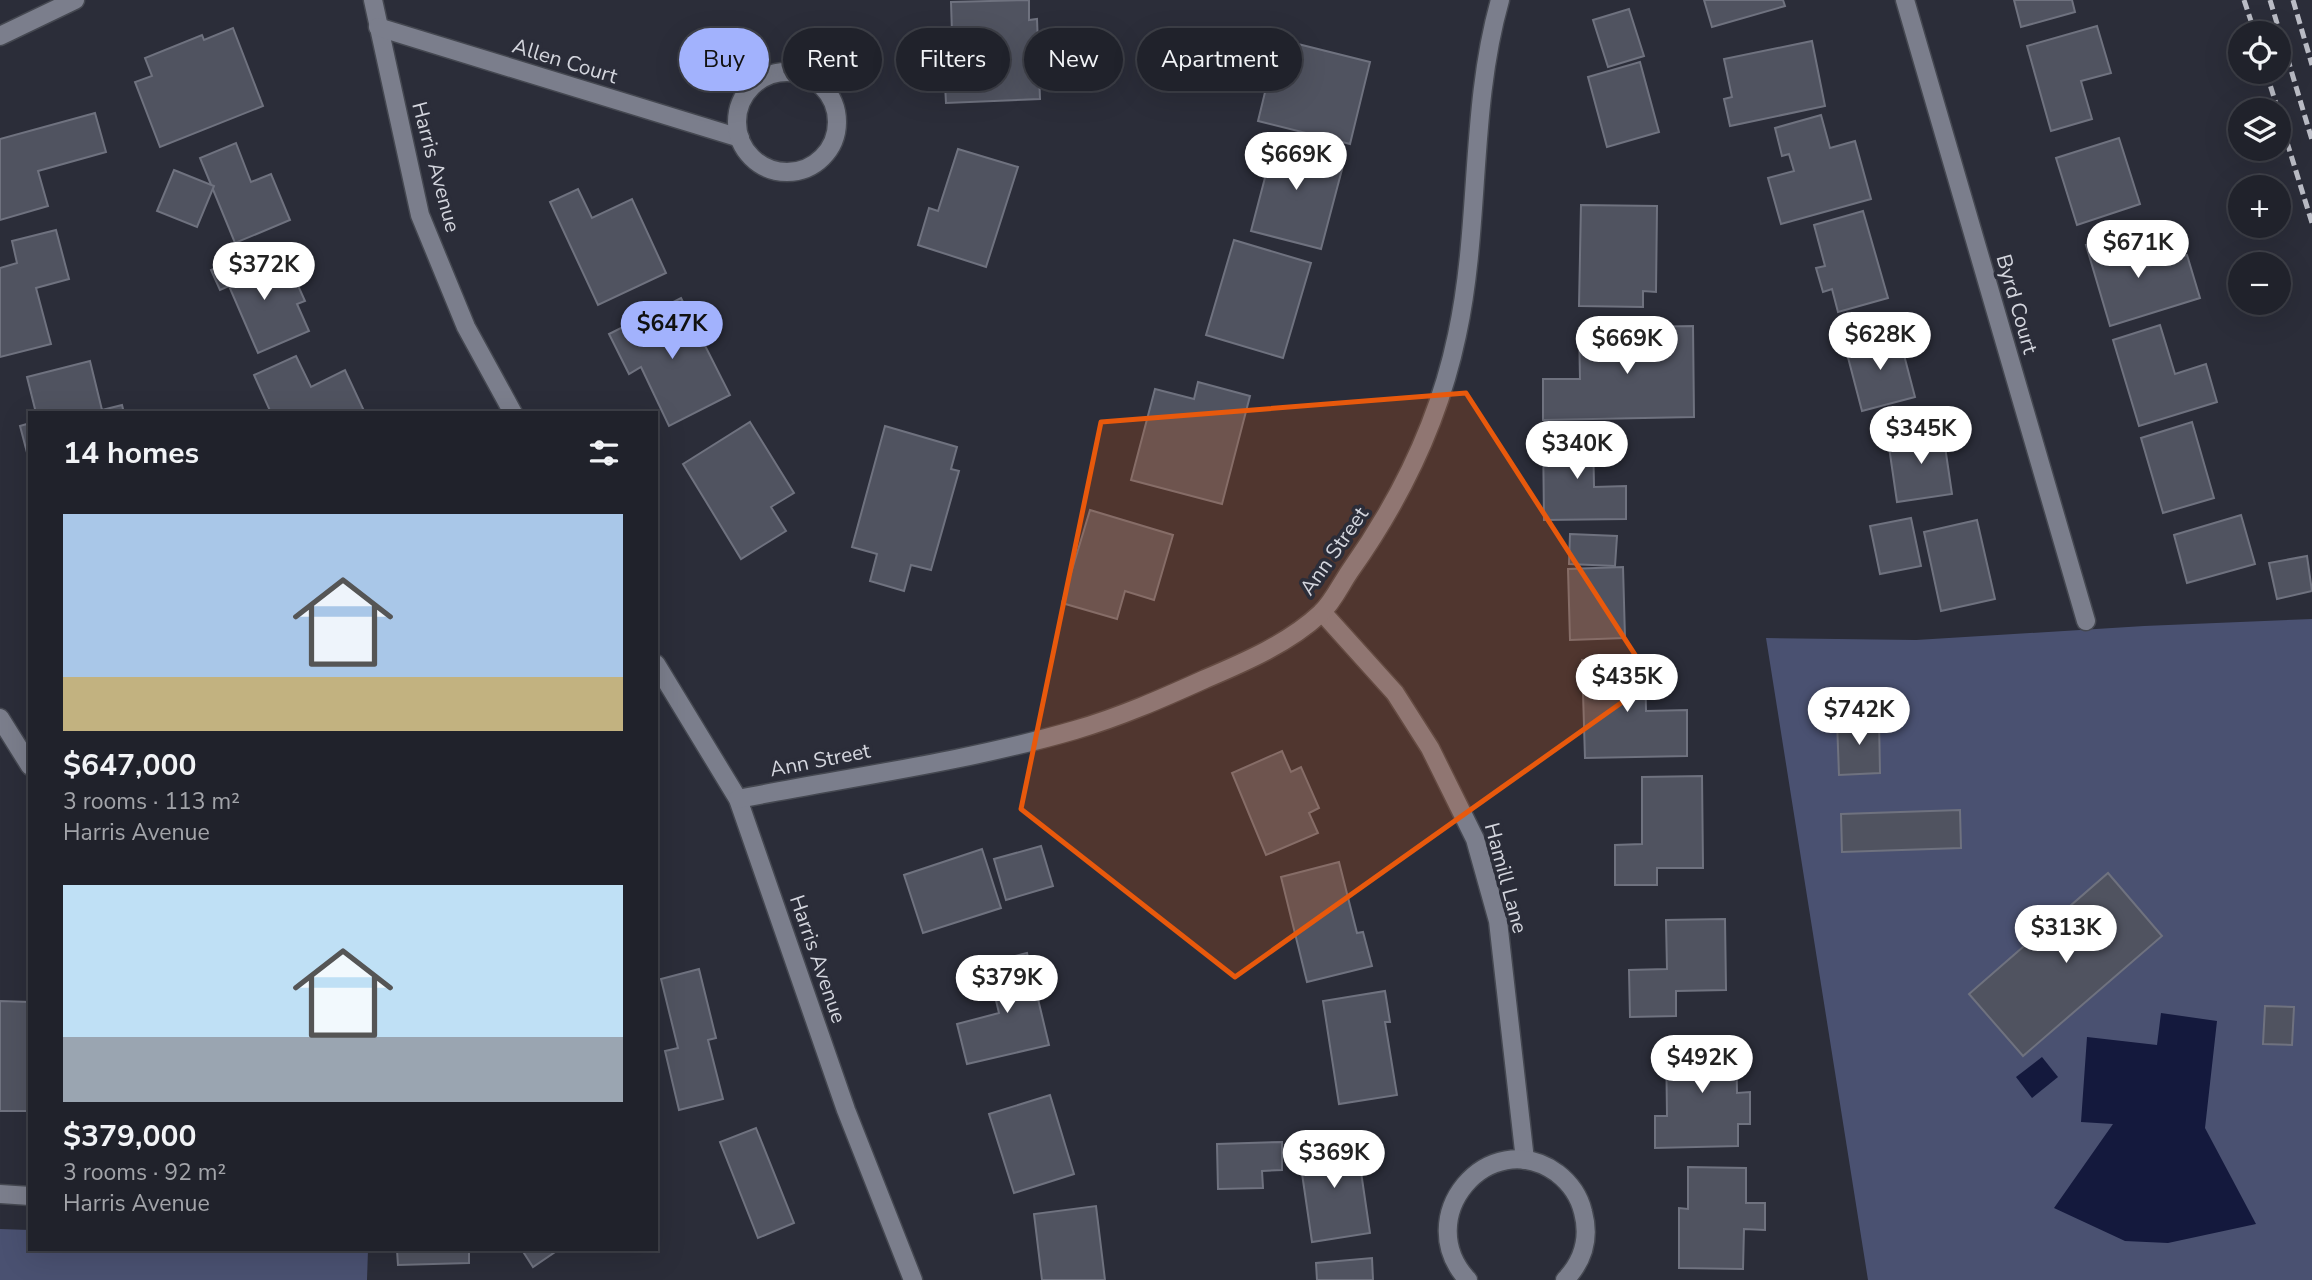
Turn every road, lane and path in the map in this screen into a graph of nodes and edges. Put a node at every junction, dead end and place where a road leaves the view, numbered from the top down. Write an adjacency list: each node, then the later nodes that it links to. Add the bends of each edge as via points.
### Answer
1 (75, 0): 6 (street)
2 (373, 0): 5 (street, Harris Avenue)
3 (1500, 0): 9 (street, Ann Street, via 1483,89 1465,289 1442,391 1423,444 1382,525)
4 (1905, 0): 10 (street, Byrd Court)
5 (378, 27): 7 (street, Allen Court); 8 (street, Harris Avenue, via 420,215 466,327)
6 (0, 36)
7 (740, 138): 7 (street, via 747,152 773,170 804,170 830,150 838,120 834,103 811,77 777,72 748,90 737,122)
8 (512, 411)
9 (1322, 612): 14 (street, Ann Street, via 1258,656 1142,708 1076,730); 15 (street, Hamill Lane, via 1395,693 1430,748 1475,839 1498,921)
10 (2086, 621)
11 (658, 667): 14 (street, Harris Avenue)
12 (0, 718): 13 (street)
13 (28, 763)
14 (738, 799): 18 (street, Harris Avenue, via 846,1110)
15 (1525, 1160): 19 (street, via 1481,1169 1452,1203 1446,1226 1449,1248); 20 (street, via 1548,1167 1567,1181 1581,1201 1587,1224 1585,1248)
16 (0, 1194): 17 (street)
17 (28, 1196)
18 (913, 1280)
19 (1468, 1280)
20 (1565, 1280)

